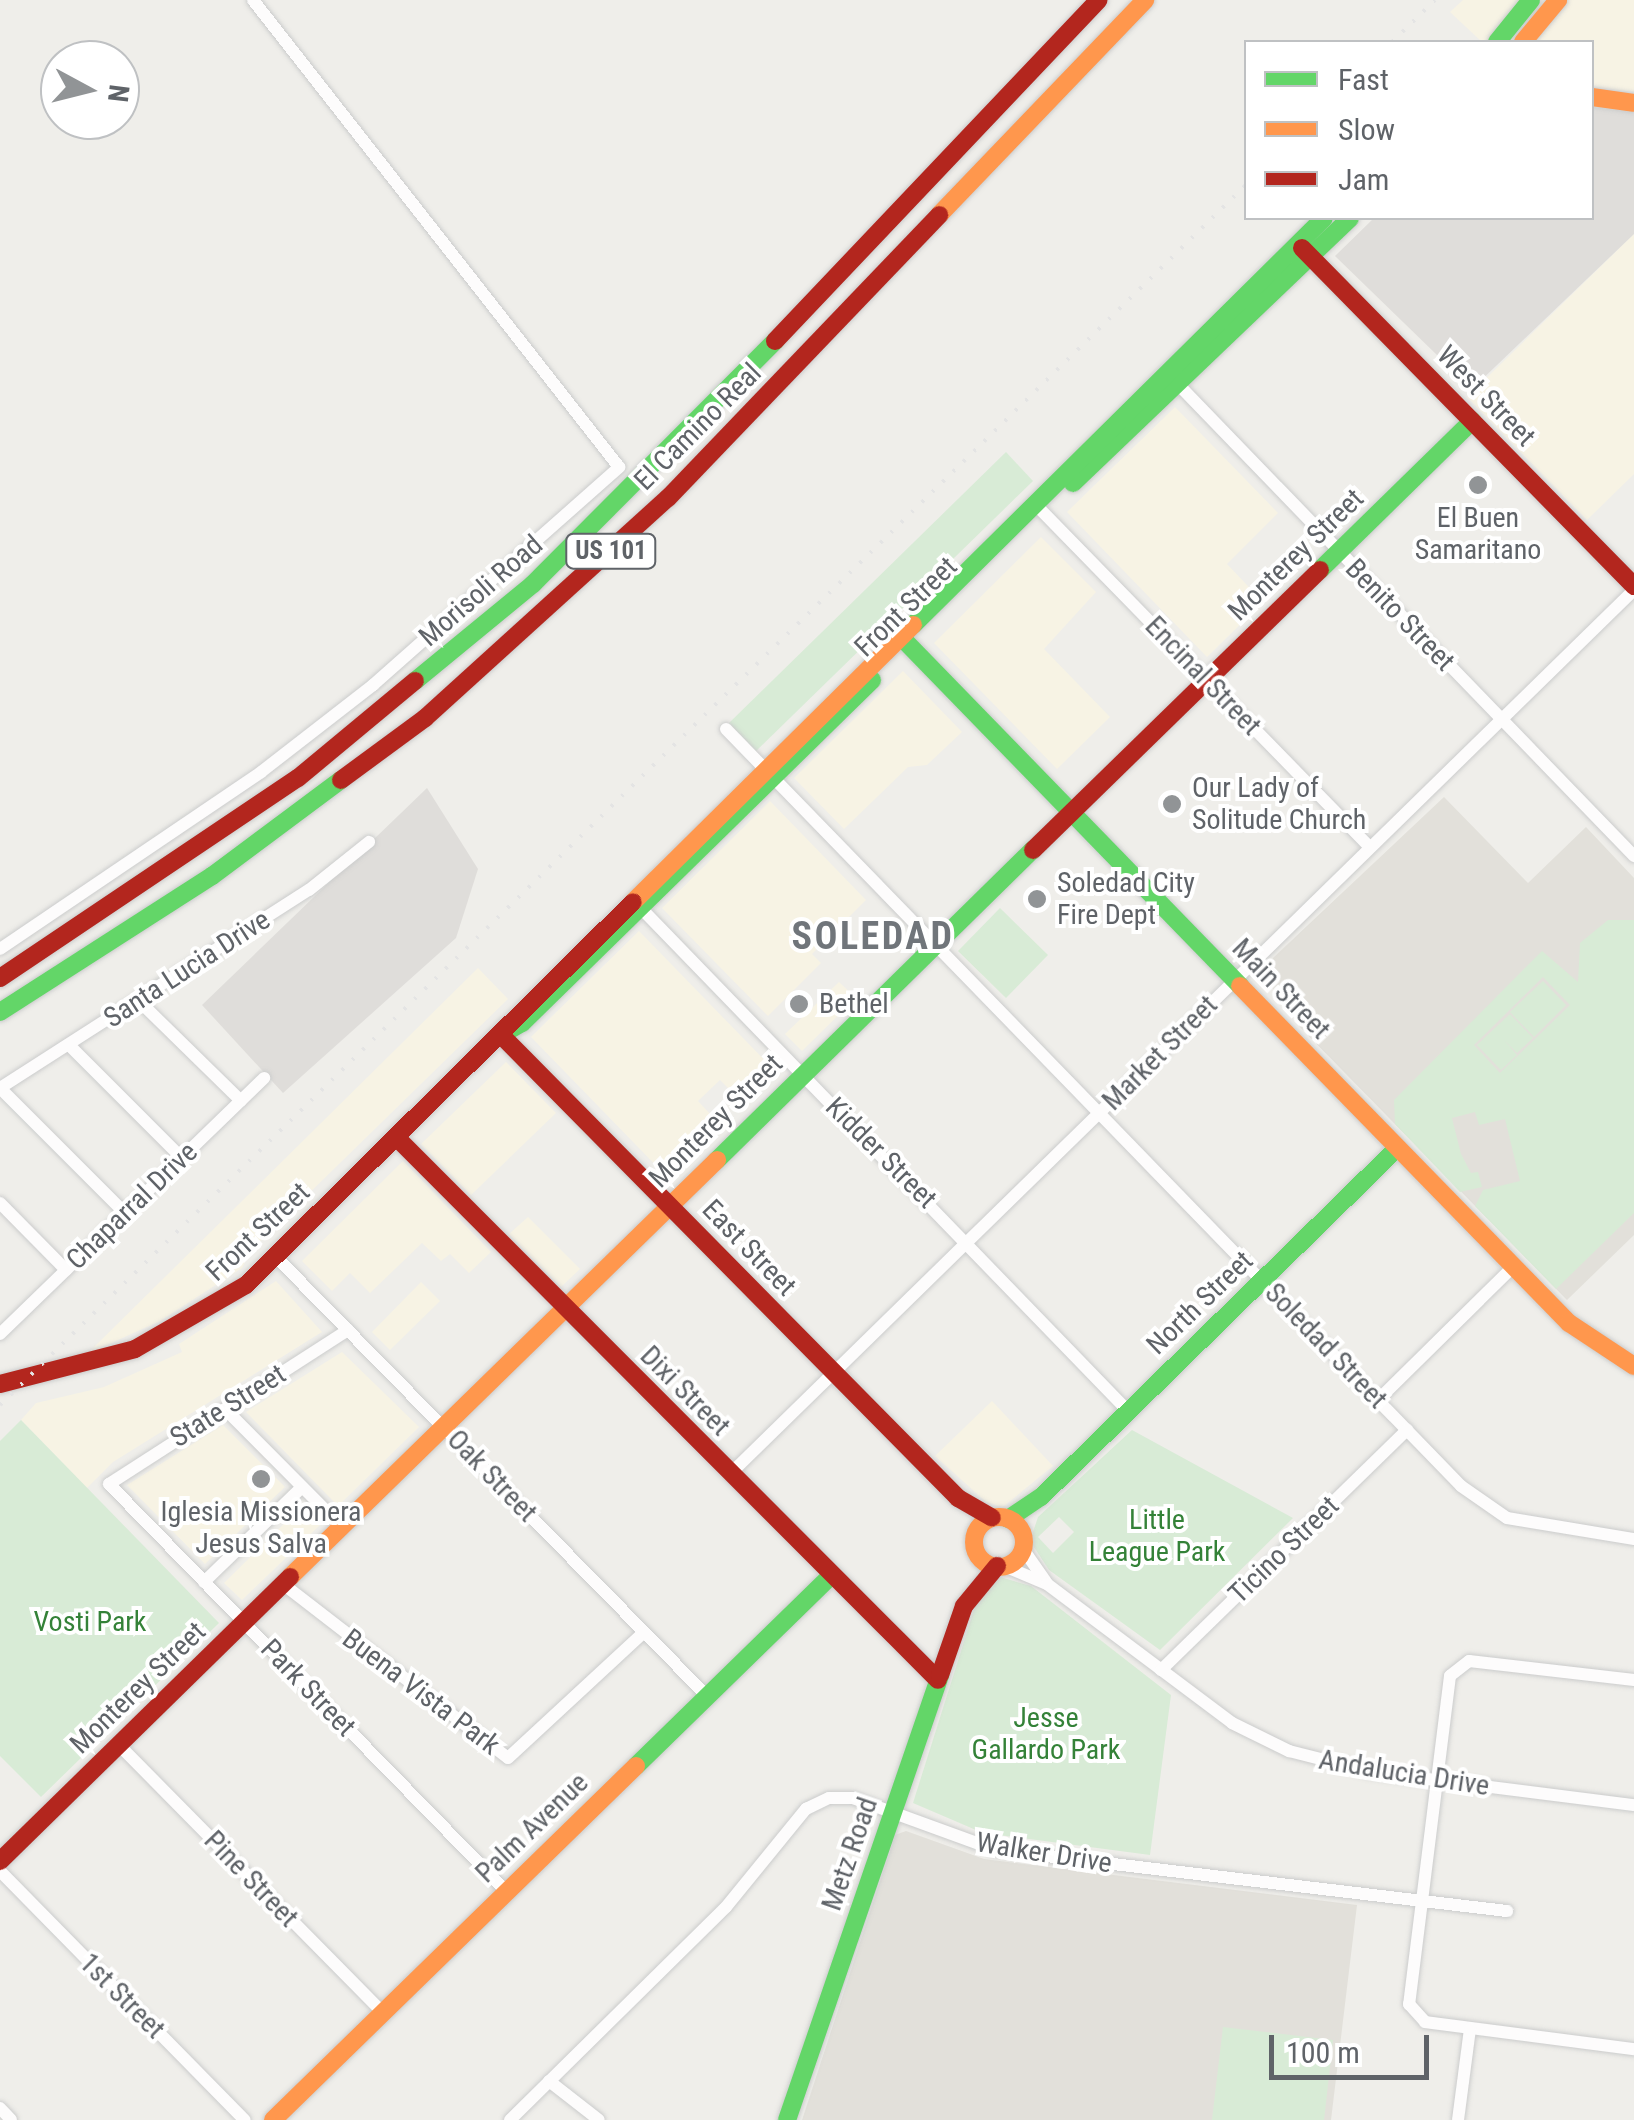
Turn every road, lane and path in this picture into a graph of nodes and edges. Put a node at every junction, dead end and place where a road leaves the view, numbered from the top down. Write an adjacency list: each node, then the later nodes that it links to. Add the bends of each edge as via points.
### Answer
1 (253, 0): 29 (street, Morisoli Road, via 619,468 303,739 124,870)
2 (1099, 0): 30 (main road, El Camino Real / US 101, via 645,478 510,604 228,829)
3 (1145, 0): 33 (main road, El Camino Real / US 101, via 668,498 425,718 212,876)
4 (1532, 0): 6 (main road)
5 (1558, 0): 7 (main road)
6 (1498, 40)
7 (1525, 40)
8 (1594, 98): 9 (main road)
9 (1634, 104)
10 (1323, 220): 12 (main road, Front Street)
11 (1347, 220): 12 (main road, Front Street)
12 (1304, 250): 13 (main road, Front Street); 14 (main road, West Street)
13 (1172, 378): 15 (main road, Front Street); 16 (street, Benito Street)
14 (1472, 421): 16 (main road, Monterey Street); 17 (main road, West Street)
15 (1039, 508): 18 (main road, Front Street); 19 (street, Encinal Street)
16 (1339, 552): 19 (main road, Monterey Street); 20 (street, Benito Street)
17 (1634, 588): 20 (street, Market Street)
18 (904, 640): 22 (main road, Front Street); 23 (main road, Main Street)
19 (1207, 680): 23 (main road, Monterey Street); 25 (street, Encinal Street)
20 (1502, 718): 25 (street, Market Street); 26 (street, Benito Street)
21 (726, 729): 22 (street, Soledad Street)
22 (768, 772): 27 (main road, Front Street); 28 (street, Soledad Street)
23 (1070, 813): 28 (main road, Monterey Street); 31 (main road, Main Street)
24 (370, 842): 32 (street, Santa Lucia Drive)
25 (1370, 847): 31 (street, Market Street)
26 (1634, 856)
27 (635, 902): 34 (main road, Front Street, via 522,1023); 36 (street, Kidder Street)
28 (936, 946): 36 (main road, Monterey Street); 40 (street, Soledad Street)
29 (0, 948)
30 (0, 978)
31 (1234, 980): 40 (street, Market Street); 42 (main road, Main Street)
32 (138, 1000): 35 (street, Santa Lucia Drive); 39 (street)
33 (0, 1012)
34 (501, 1035): 41 (main road, Front Street); 45 (main road, East Street)
35 (69, 1046): 38 (street, Santa Lucia Drive); 43 (street)
36 (803, 1074): 45 (main road, Monterey Street); 47 (street, Kidder Street)
37 (264, 1078): 39 (street, Chaparral Drive)
38 (0, 1088): 46 (street)
39 (241, 1101): 43 (street, Chaparral Drive)
40 (1098, 1114): 47 (street, Market Street); 51 (street, Soledad Street)
41 (396, 1137): 48 (main road, Front Street); 52 (main road, Dixi Street)
42 (1397, 1148): 49 (main road, Main Street); 51 (main road, North Street)
43 (182, 1158): 46 (street, Chaparral Drive)
44 (0, 1204): 50 (street)
45 (670, 1206): 52 (main road, Monterey Street); 56 (main road, East Street)
46 (125, 1213): 50 (street, Chaparral Drive)
47 (968, 1240): 56 (street, Market Street); 60 (street, Kidder Street)
48 (276, 1257): 54 (street, Oak Street); 57 (main road, Front Street, via 219,1306 135,1349)
49 (1513, 1267): 55 (main road, Main Street, via 1589,1342); 58 (street)
50 (66, 1270): 53 (street, Chaparral Drive)
51 (1262, 1280): 58 (street, Soledad Street); 60 (main road, North Street)
52 (564, 1308): 61 (main road, Monterey Street); 63 (main road, Dixi Street)
53 (3, 1324)
54 (348, 1330): 59 (street, State Street); 61 (street, Oak Street)
55 (1634, 1366)
56 (832, 1374): 63 (street, Market Street); 66 (main road, East Street)
57 (0, 1384)
58 (1379, 1399): 62 (street, Soledad Street)
59 (225, 1409): 64 (street, State Street); 65 (street)
60 (1128, 1411): 68 (main road, North Street)
61 (443, 1426): 67 (main road, Monterey Street); 78 (street, Oak Street)
62 (1407, 1430): 69 (street, Soledad Street, via 1461,1486 1507,1518); 79 (street, Ticino Street)
63 (730, 1474): 72 (main road, Dixi Street)
64 (110, 1484): 73 (street, Park Street)
65 (302, 1487): 67 (street); 73 (street)
66 (958, 1498): 68 (main road, East Street); 70 (main road, East Street)
67 (341, 1526): 74 (main road, Monterey Street)
68 (1011, 1529): 70 (main road); 71 (main road, Metz Road); 75 (street, Andalucia Drive)
69 (1634, 1539)
70 (975, 1540): 71 (main road); 76 (main road, Metz Road)
71 (1000, 1566): 75 (street, Andalucia Drive); 76 (main road, Metz Road)
72 (831, 1576): 80 (main road, Dixi Street); 82 (main road, Palm Avenue)
73 (204, 1582): 77 (street, Park Street)
74 (282, 1584): 77 (main road, Monterey Street); 78 (street, Buena Vista Park, via 508,1758)
75 (1046, 1584): 79 (street, Andalucia Drive)
76 (964, 1606): 80 (main road, Metz Road)
77 (245, 1622): 83 (main road, Monterey Street); 89 (street, Park Street)
78 (644, 1632): 82 (street, Oak Street)
79 (1161, 1670): 84 (street, Andalucia Drive, via 1232,1722 1289,1751 1346,1768)
80 (938, 1680): 86 (main road, Metz Road)
81 (1634, 1680): 84 (street, via 1469,1660 1450,1676)
82 (707, 1696): 89 (main road, Palm Avenue)
83 (120, 1745): 87 (main road, Monterey Street); 92 (street, Pine Street)
84 (1437, 1780): 85 (street, Andalucia Drive); 90 (street)
85 (1634, 1805)
86 (893, 1812): 90 (street, Walker Drive, via 996,1850); 95 (street, Walker Drive, via 844,1797 806,1809 739,1894); 102 (main road, Metz Road)
87 (0, 1861)
88 (0, 1871): 98 (street, 1st Street)
89 (506, 1891): 92 (main road, Palm Avenue)
90 (1422, 1901): 91 (street, Walker Drive); 93 (street, via 1409,2004 1425,2022)
91 (1506, 1912)
92 (382, 2013): 99 (main road, Palm Avenue)
93 (1470, 2029): 94 (street); 103 (street)
94 (1634, 2048)
95 (549, 2081): 100 (street, Walker Drive); 101 (street)
96 (0, 2108): 97 (street)
97 (11, 2120)
98 (245, 2120)
99 (273, 2120)
100 (510, 2120)
101 (599, 2120)
102 (788, 2120)
103 (1458, 2120)

